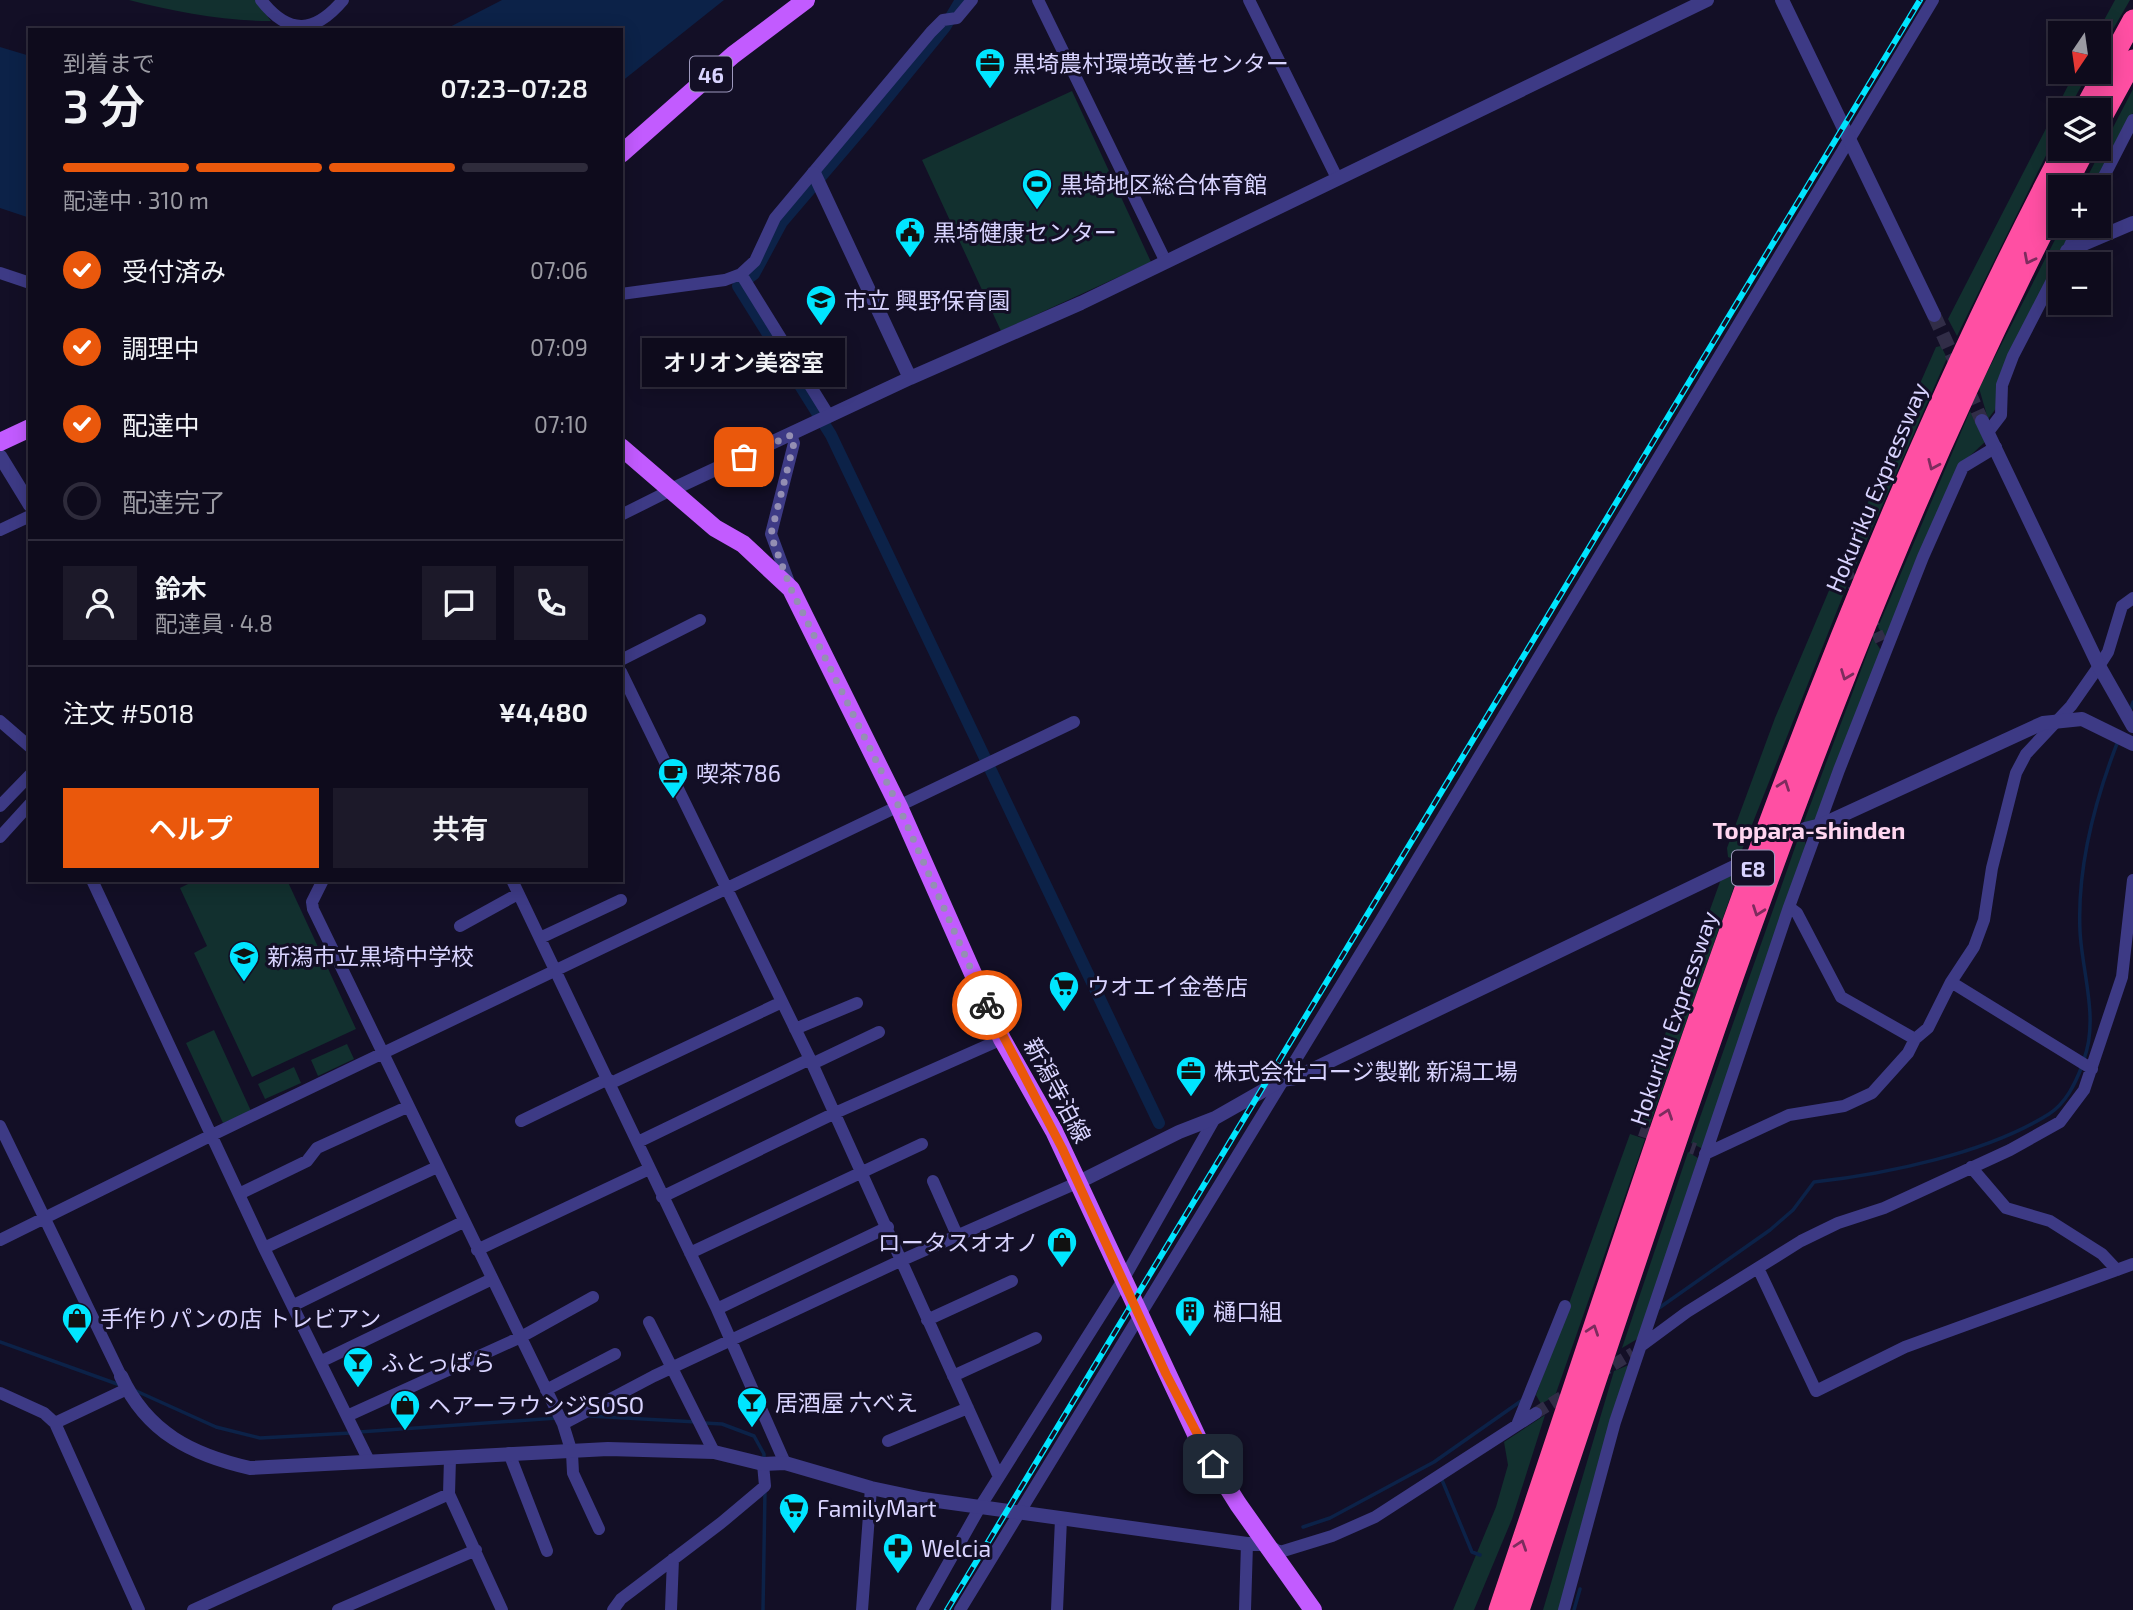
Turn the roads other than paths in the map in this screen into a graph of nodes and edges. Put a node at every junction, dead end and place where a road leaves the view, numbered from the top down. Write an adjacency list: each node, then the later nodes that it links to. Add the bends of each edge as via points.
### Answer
1 (261, 0): 2 (street, via 284,24 297,26 328,17)
2 (344, 0)
3 (806, 0): 16 (main road, 46, via 733,55)
4 (972, 0): 18 (street, via 957,18 943,20 931,32)
5 (1038, 0): 25 (street)
6 (1249, 0): 20 (street)
7 (1707, 0): 20 (street)
8 (1782, 0): 15 (street)
9 (1933, 0): 15 (street)
10 (2133, 20): 12 (highway)
11 (2133, 60): 13 (highway)
12 (2091, 98)
13 (2111, 100)
14 (2133, 120): 19 (street)
15 (1849, 138): 31 (street); 86 (street)
16 (623, 153)
17 (2058, 161): 176 (highway, Hokuriku Expressway / E8, one-way to 17, via 1713,981 1798,748 1951,378)
18 (814, 173): 27 (street, via 775,218 755,261); 32 (street)
19 (2105, 175)
20 (1336, 176): 25 (street)
21 (2048, 223): 177 (highway, Hokuriku Expressway / E8, one-way to 177, via 1960,405 1848,670 1708,1053)
22 (2133, 223): 24 (street)
23 (2074, 238): 24 (street)
24 (2067, 251)
25 (1165, 260): 32 (street, via 1081,303)
26 (0, 273): 28 (street)
27 (740, 274): 30 (street); 33 (street)
28 (28, 282)
29 (2048, 287): 34 (street, via 2002,385 2001,415)
30 (623, 294)
31 (1934, 315)
32 (911, 378): 33 (street)
33 (829, 416): 36 (street)
34 (1985, 426): 38 (street)
35 (28, 429): 37 (main road)
36 (791, 435): 41 (street); 46 (street, via 794,443 771,534)
37 (0, 442)
38 (1996, 447): 50 (street); 62 (street, via 1963,467 1923,557)
39 (623, 449): 41 (main road, 新潟寺泊線)
40 (0, 456): 42 (street)
41 (673, 489): 43 (street); 46 (main road, 新潟寺泊線)
42 (28, 502)
43 (623, 514)
44 (28, 517): 45 (street)
45 (0, 530)
46 (791, 589): 61 (main road, 新潟寺泊線)
47 (2133, 597): 50 (street, via 2122,606)
48 (700, 620): 49 (street)
49 (623, 659)
50 (2099, 666): 54 (street); 55 (street)
51 (623, 676): 70 (street)
52 (0, 721): 57 (street)
53 (1074, 722): 61 (street)
54 (2057, 722): 56 (street, via 2081,719); 62 (street, via 2043,723); 76 (street, via 2026,754 2016,773 1984,920 1974,947)
55 (2133, 726)
56 (2133, 744)
57 (28, 745)
58 (28, 777): 59 (street)
59 (0, 806)
60 (28, 806): 64 (street)
61 (899, 807): 70 (street); 81 (main road, 新潟寺泊線)
62 (1821, 825): 63 (street); 72 (street)
63 (1805, 829)
64 (0, 837)
65 (1737, 866): 86 (street, via 1295,1078)
66 (2133, 880): 85 (street, via 2122,977)
67 (93, 882): 93 (street)
68 (322, 882): 83 (street, via 313,909)
69 (515, 884): 73 (street); 74 (street)
70 (727, 887): 75 (street); 77 (street)
71 (621, 900): 74 (street)
72 (1789, 907): 82 (street, via 1797,913 1841,997); 96 (street)
73 (460, 926)
74 (540, 938): 75 (street)
75 (556, 969): 83 (street); 87 (street)
76 (1951, 982): 82 (street, via 1928,1028); 85 (street)
77 (782, 1002): 79 (street); 87 (street)
78 (857, 1003): 79 (street)
79 (796, 1029): 84 (street)
80 (879, 1032): 84 (street)
81 (1002, 1039): 89 (street); 102 (main road, 新潟寺泊線)
82 (1916, 1039): 96 (street, via 1872,1093 1844,1106 1789,1115)
83 (381, 1053): 88 (street); 93 (street)
84 (811, 1061): 89 (street); 94 (street)
85 (2092, 1069): 98 (street, via 2084,1090 2060,1122)
86 (1282, 1080): 90 (street); 124 (street)
87 (608, 1082): 91 (street); 94 (street)
88 (407, 1107): 97 (street); 103 (street, via 317,1148 307,1161)
89 (835, 1113): 100 (street); 104 (street)
90 (1214, 1118): 102 (street); 118 (street)
91 (521, 1121)
92 (0, 1126): 105 (street)
93 (212, 1135): 103 (street); 105 (street)
94 (638, 1142): 99 (street)
95 (922, 1144): 100 (street)
96 (1700, 1152): 130 (street)
97 (437, 1167): 106 (street); 110 (street)
98 (1971, 1167): 115 (street, via 1813,1235); 116 (street, via 2006,1208 2050,1222 2102,1254)
99 (649, 1169): 104 (street); 111 (street)
100 (860, 1170): 107 (street); 112 (street)
101 (933, 1181): 108 (street)
102 (1079, 1182): 108 (street); 118 (main road, 新潟寺泊線)
103 (240, 1194): 110 (street)
104 (662, 1197): 112 (street)
105 (47, 1219): 109 (street); 135 (street)
106 (463, 1222): 111 (street); 121 (street)
107 (888, 1227): 113 (street); 123 (street)
108 (957, 1235): 113 (street)
109 (0, 1240)
110 (264, 1248): 121 (street)
111 (477, 1250): 117 (street)
112 (690, 1253): 123 (street)
113 (900, 1261): 125 (street); 129 (street)
114 (2133, 1264): 116 (street)
115 (1758, 1268): 116 (street, via 1816,1391 1905,1348); 130 (street)
116 (2118, 1270)
117 (492, 1279): 127 (street); 132 (street)
118 (1123, 1279): 124 (main road, 新潟寺泊線); 152 (street)
119 (1012, 1281): 125 (street)
120 (593, 1297): 127 (street)
121 (294, 1305): 132 (street)
122 (1565, 1306): 143 (street)
123 (716, 1309): 129 (street)
124 (1139, 1316): 156 (street); 160 (main road, 新潟寺泊線, via 1201,1445)
125 (927, 1320): 134 (street)
126 (649, 1322): 133 (street)
127 (521, 1337): 136 (street); 140 (street)
128 (1036, 1338): 134 (street)
129 (731, 1341): 133 (street); 150 (street)
130 (1637, 1349): 178 (street)
131 (615, 1354): 136 (street)
132 (322, 1362): 140 (street)
133 (672, 1369): 142 (street); 145 (street)
134 (953, 1376): 138 (street)
135 (124, 1382): 141 (street); 149 (street, via 172,1439 209,1458 250,1468)
136 (547, 1390): 142 (street)
137 (0, 1393): 141 (street, via 44,1413)
138 (968, 1408): 144 (street); 152 (street)
139 (1536, 1413): 143 (street)
140 (347, 1416): 149 (street)
141 (55, 1423): 164 (street)
142 (563, 1424): 147 (street)
143 (1516, 1426): 160 (street, via 1375,1517 1298,1548 1280,1552)
144 (888, 1441)
145 (714, 1452): 147 (street, via 608,1449); 151 (street)
146 (509, 1453): 147 (street); 148 (street); 162 (street)
147 (572, 1453): 158 (street, via 573,1474)
148 (450, 1458): 149 (street); 154 (street)
149 (369, 1461)
150 (785, 1463): 151 (street); 153 (street)
151 (763, 1464): 163 (street, via 765,1486)
152 (999, 1477): 155 (street)
153 (871, 1489): 155 (street); 170 (street)
154 (449, 1493): 161 (street); 165 (street)
155 (980, 1507): 156 (street); 171 (street)
156 (1019, 1514): 157 (street); 172 (street)
157 (1061, 1519): 159 (street); 173 (street)
158 (599, 1530)
159 (1247, 1544): 160 (street); 174 (street)
160 (1266, 1544): 175 (main road, 新潟寺泊線)
161 (476, 1550): 166 (street); 167 (street)
162 (547, 1551)
163 (673, 1559): 168 (street); 169 (street)
164 (139, 1610)
165 (193, 1610)
166 (338, 1610)
167 (502, 1610)
168 (613, 1610)
169 (671, 1610)
170 (862, 1610)
171 (922, 1610)
172 (960, 1610)
173 (1058, 1610)
174 (1245, 1610)
175 (1313, 1610)
176 (1499, 1610)
177 (1519, 1610)
178 (1564, 1610)

